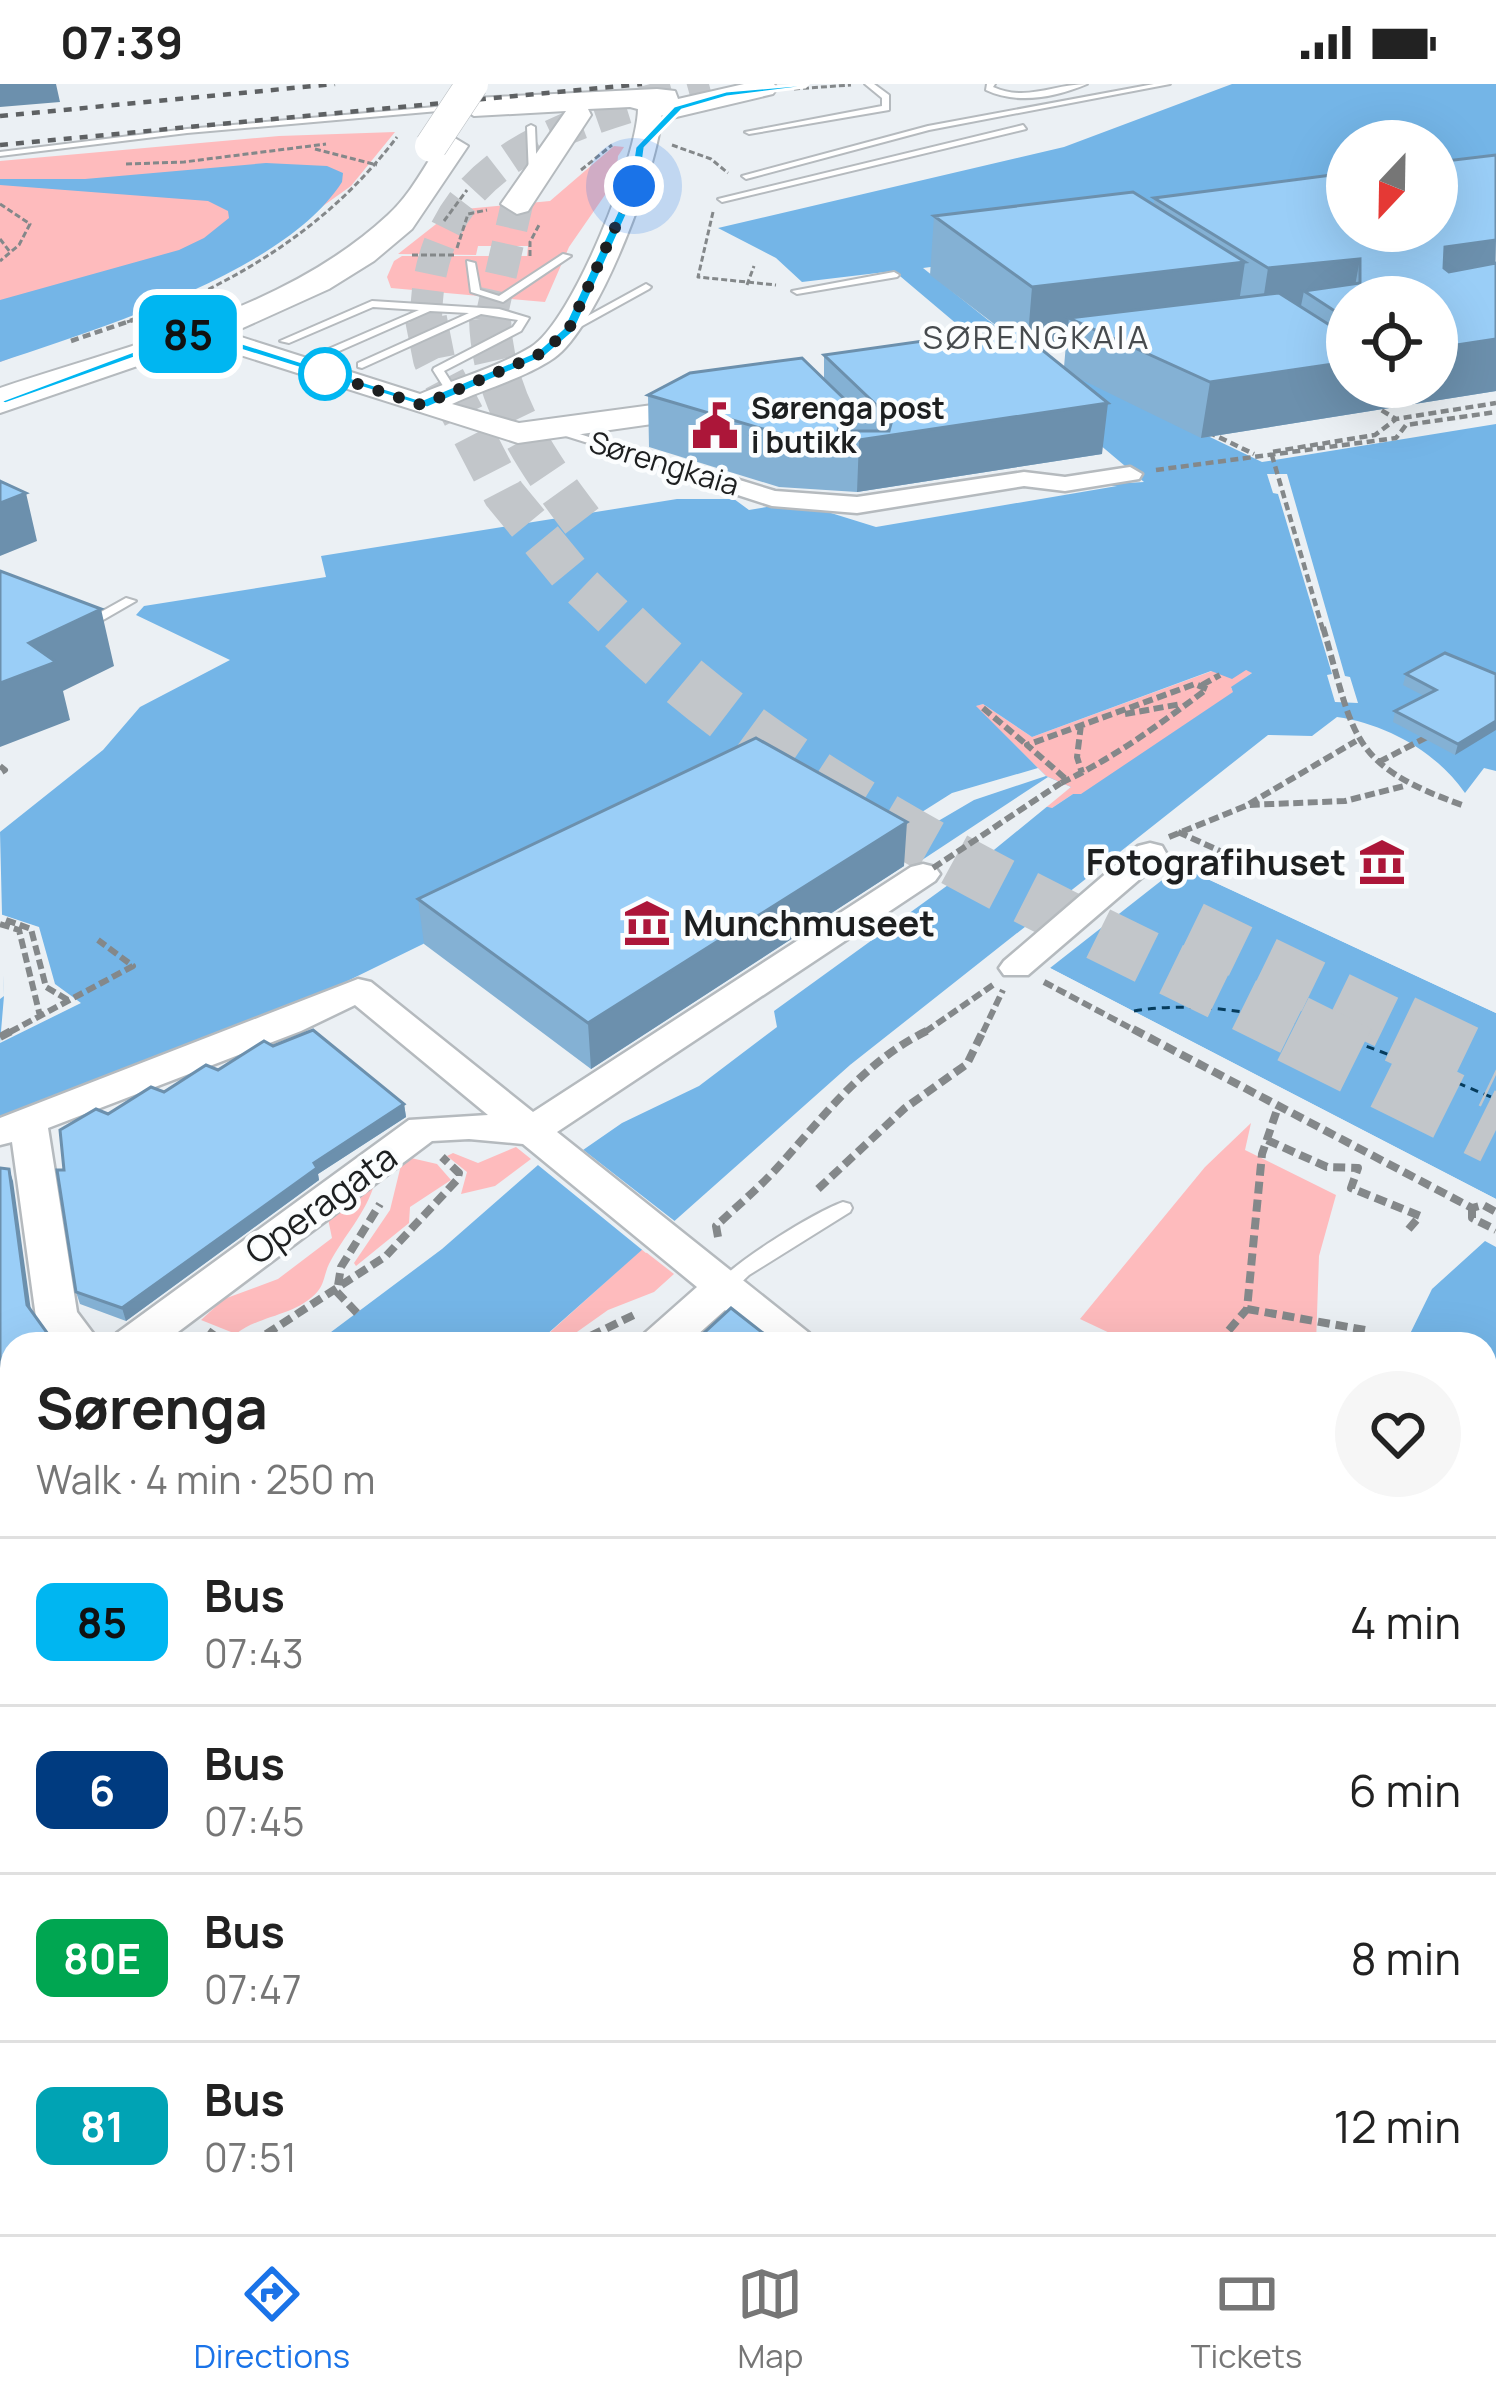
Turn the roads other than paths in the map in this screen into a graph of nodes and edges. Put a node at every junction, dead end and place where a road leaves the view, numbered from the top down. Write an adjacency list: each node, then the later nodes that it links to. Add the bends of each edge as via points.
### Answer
1 (868, 84): 12 (lane, via 886,97 886,108)
2 (991, 84): 3 (lane, via 997,93 1023,96)
3 (1083, 84)
4 (1166, 84): 13 (lane)
5 (802, 86): 8 (highway)
6 (580, 109): 8 (highway); 9 (highway); 19 (highway)
7 (393, 113): 10 (lane); 10 (lane); 16 (lane)
8 (659, 115): 30 (street)
9 (534, 117): 10 (highway); 19 (highway)
10 (446, 123): 29 (highway, via 403,187 358,229 283,275); 29 (highway, via 406,216 349,265 289,296)
11 (1023, 127): 15 (lane)
12 (749, 133)
13 (889, 137): 15 (lane); 18 (lane)
14 (601, 138): 19 (highway)
15 (921, 149): 17 (lane); 20 (lane)
16 (0, 154)
17 (939, 156)
18 (746, 176)
19 (522, 186)
20 (722, 199)
21 (566, 256): 22 (lane, via 500,300 476,292 471,265)
22 (495, 265)
23 (260, 274): 29 (highway)
24 (894, 275): 26 (lane)
25 (646, 287): 30 (lane)
26 (796, 291)
27 (431, 308): 28 (lane); 31 (lane, via 372,304); 32 (lane)
28 (482, 311): 33 (lane); 37 (lane, via 524,322 438,370 451,390)
29 (180, 315): 34 (highway); 36 (highway); 37 (street, Sørengkaia)
30 (569, 329): 37 (street, via 542,353)
31 (285, 341)
32 (330, 352)
33 (362, 365)
34 (0, 379)
35 (755, 400): 38 (street, Sørengkaia)
36 (0, 401)
37 (431, 401): 38 (street, Sørengkaia, via 512,433)
38 (557, 430): 40 (lane, Sørengkaia)
39 (1130, 474): 40 (street, Sørengkaia, via 1065,484 1024,479 857,506 772,498)
40 (710, 478)
41 (130, 601): 42 (lane)
42 (98, 617)
43 (1163, 842): 45 (street)
44 (928, 871): 47 (street)
45 (1016, 968)
46 (14, 1127): 47 (street, via 358,990); 51 (street, via 57,1317)
47 (530, 1132): 49 (street); 52 (street, Operagata, via 422,1129)
48 (843, 1208): 49 (lane, via 742,1270)
49 (709, 1276): 50 (street); 53 (street)
50 (654, 1326)
51 (70, 1332)
52 (149, 1332)
53 (779, 1332)

